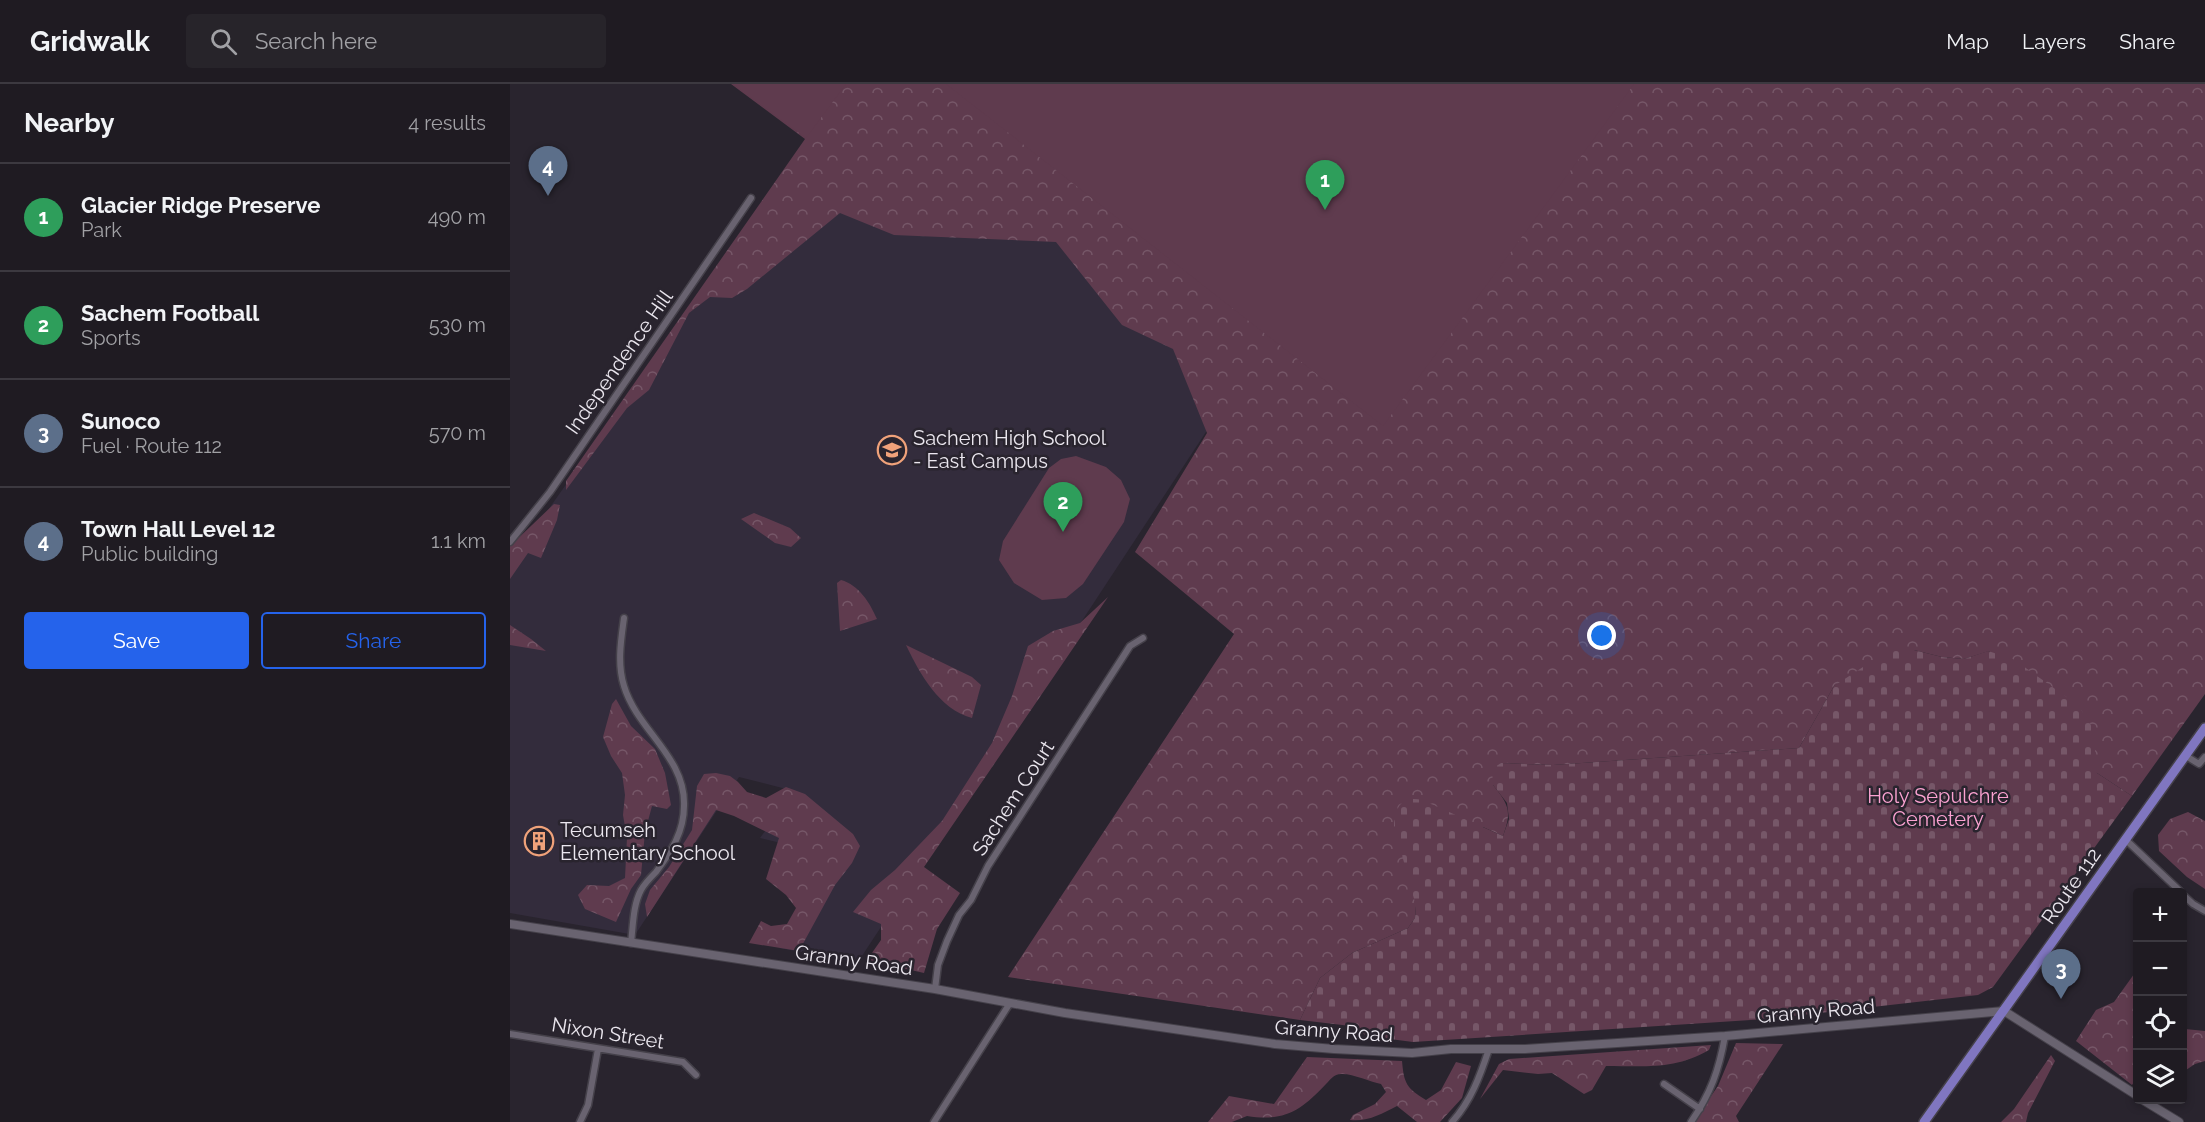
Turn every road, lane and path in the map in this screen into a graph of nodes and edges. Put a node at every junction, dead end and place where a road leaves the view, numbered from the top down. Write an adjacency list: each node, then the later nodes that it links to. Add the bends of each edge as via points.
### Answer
1 (751, 198): 2 (street, Independence Hill, via 550,492)
2 (510, 542)
3 (624, 618): 13 (street, via 620,653 624,686 640,718 668,753 681,778 684,806 679,837 641,890)
4 (1143, 638): 14 (street, Sachem Court, via 1130,646 988,866 947,941)
5 (2205, 728): 6 (main road, Route 112)
6 (2186, 756): 7 (street, via 2199,764); 8 (main road, Route 112)
7 (2205, 757)
8 (2126, 840): 9 (street); 16 (main road, Route 112)
9 (2177, 888)
10 (2187, 898): 11 (street)
11 (2205, 911)
12 (510, 924): 13 (street, Granny Road)
13 (631, 943): 14 (street, Granny Road)
14 (935, 989): 15 (street, Granny Road)
15 (1010, 1003): 20 (street, Granny Road, via 1275,1044 1412,1053); 27 (street)
16 (2004, 1011): 18 (street, Granny Road); 23 (street); 30 (main road, Route 112)
17 (510, 1034): 19 (street, Nixon Street)
18 (1725, 1036): 20 (street, Granny Road); 25 (street, via 1713,1086)
19 (598, 1049): 21 (street, Nixon Street, via 683,1062); 26 (street, via 588,1105)
20 (1489, 1049): 28 (street, via 1476,1085)
21 (696, 1075)
22 (1664, 1084): 25 (street)
23 (2133, 1093)
24 (2150, 1104): 31 (street)
25 (1700, 1109): 29 (street)
26 (580, 1122)
27 (934, 1122)
28 (1452, 1122)
29 (1691, 1122)
30 (1924, 1122)
31 (2179, 1122)

